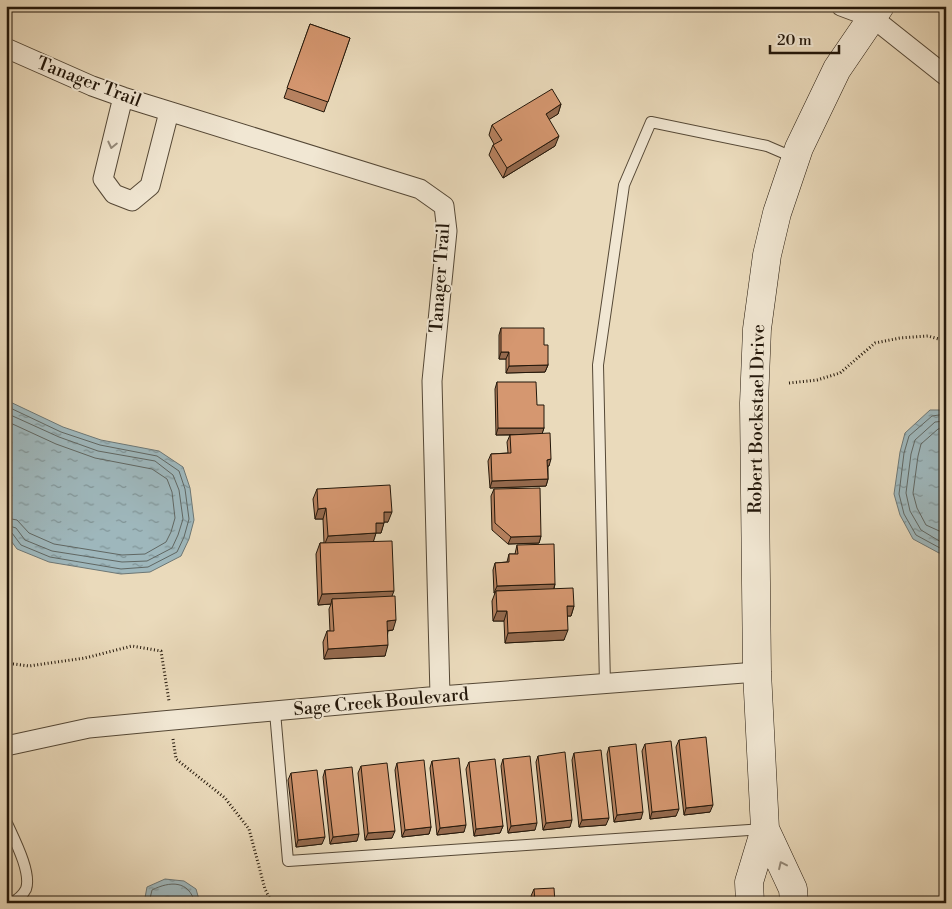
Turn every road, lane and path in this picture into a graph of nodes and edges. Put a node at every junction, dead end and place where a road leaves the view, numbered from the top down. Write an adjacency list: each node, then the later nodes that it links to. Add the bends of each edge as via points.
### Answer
1 (841, 6): 2 (street)
2 (876, 12): 4 (street); 7 (street, Robert Bockstael Drive, via 836,69)
3 (6, 48): 5 (street, Tanager Trail)
4 (946, 76)
5 (123, 97): 6 (street, Tanager Trail); 6 (street, one-way to 6, via 103,179 114,194 132,201 150,186)
6 (169, 112): 13 (street, Tanager Trail, via 420,189 444,206 447,232 432,381)
7 (796, 158): 11 (street, Robert Bockstael Drive, via 767,255 757,329 754,403); 12 (lane, via 767,146 651,122 624,185 598,365)
8 (946, 341): 9 (path, via 928,336 875,343 840,373)
9 (789, 383)
10 (6, 664): 15 (path, via 28,666 84,658 132,646 161,651)
11 (757, 672): 12 (street, Sage Creek Boulevard); 18 (street, Robert Bockstael Drive)
12 (605, 685): 13 (street, Sage Creek Boulevard)
13 (440, 696): 14 (street, Sage Creek Boulevard)
14 (275, 712): 15 (street, Sage Creek Boulevard); 18 (lane, via 288,861)
15 (171, 720): 16 (street, Sage Creek Boulevard, via 89,728); 20 (path, via 176,759 225,798 250,829 265,889)
16 (6, 746)
17 (6, 821): 19 (lane, via 26,868 26,889)
18 (765, 829): 21 (street, Robert Bockstael Drive, via 749,882); 22 (street, Robert Bockstael Drive, one-way to 18, via 794,889)
19 (11, 903)
20 (272, 903)
21 (750, 903)
22 (794, 903)

